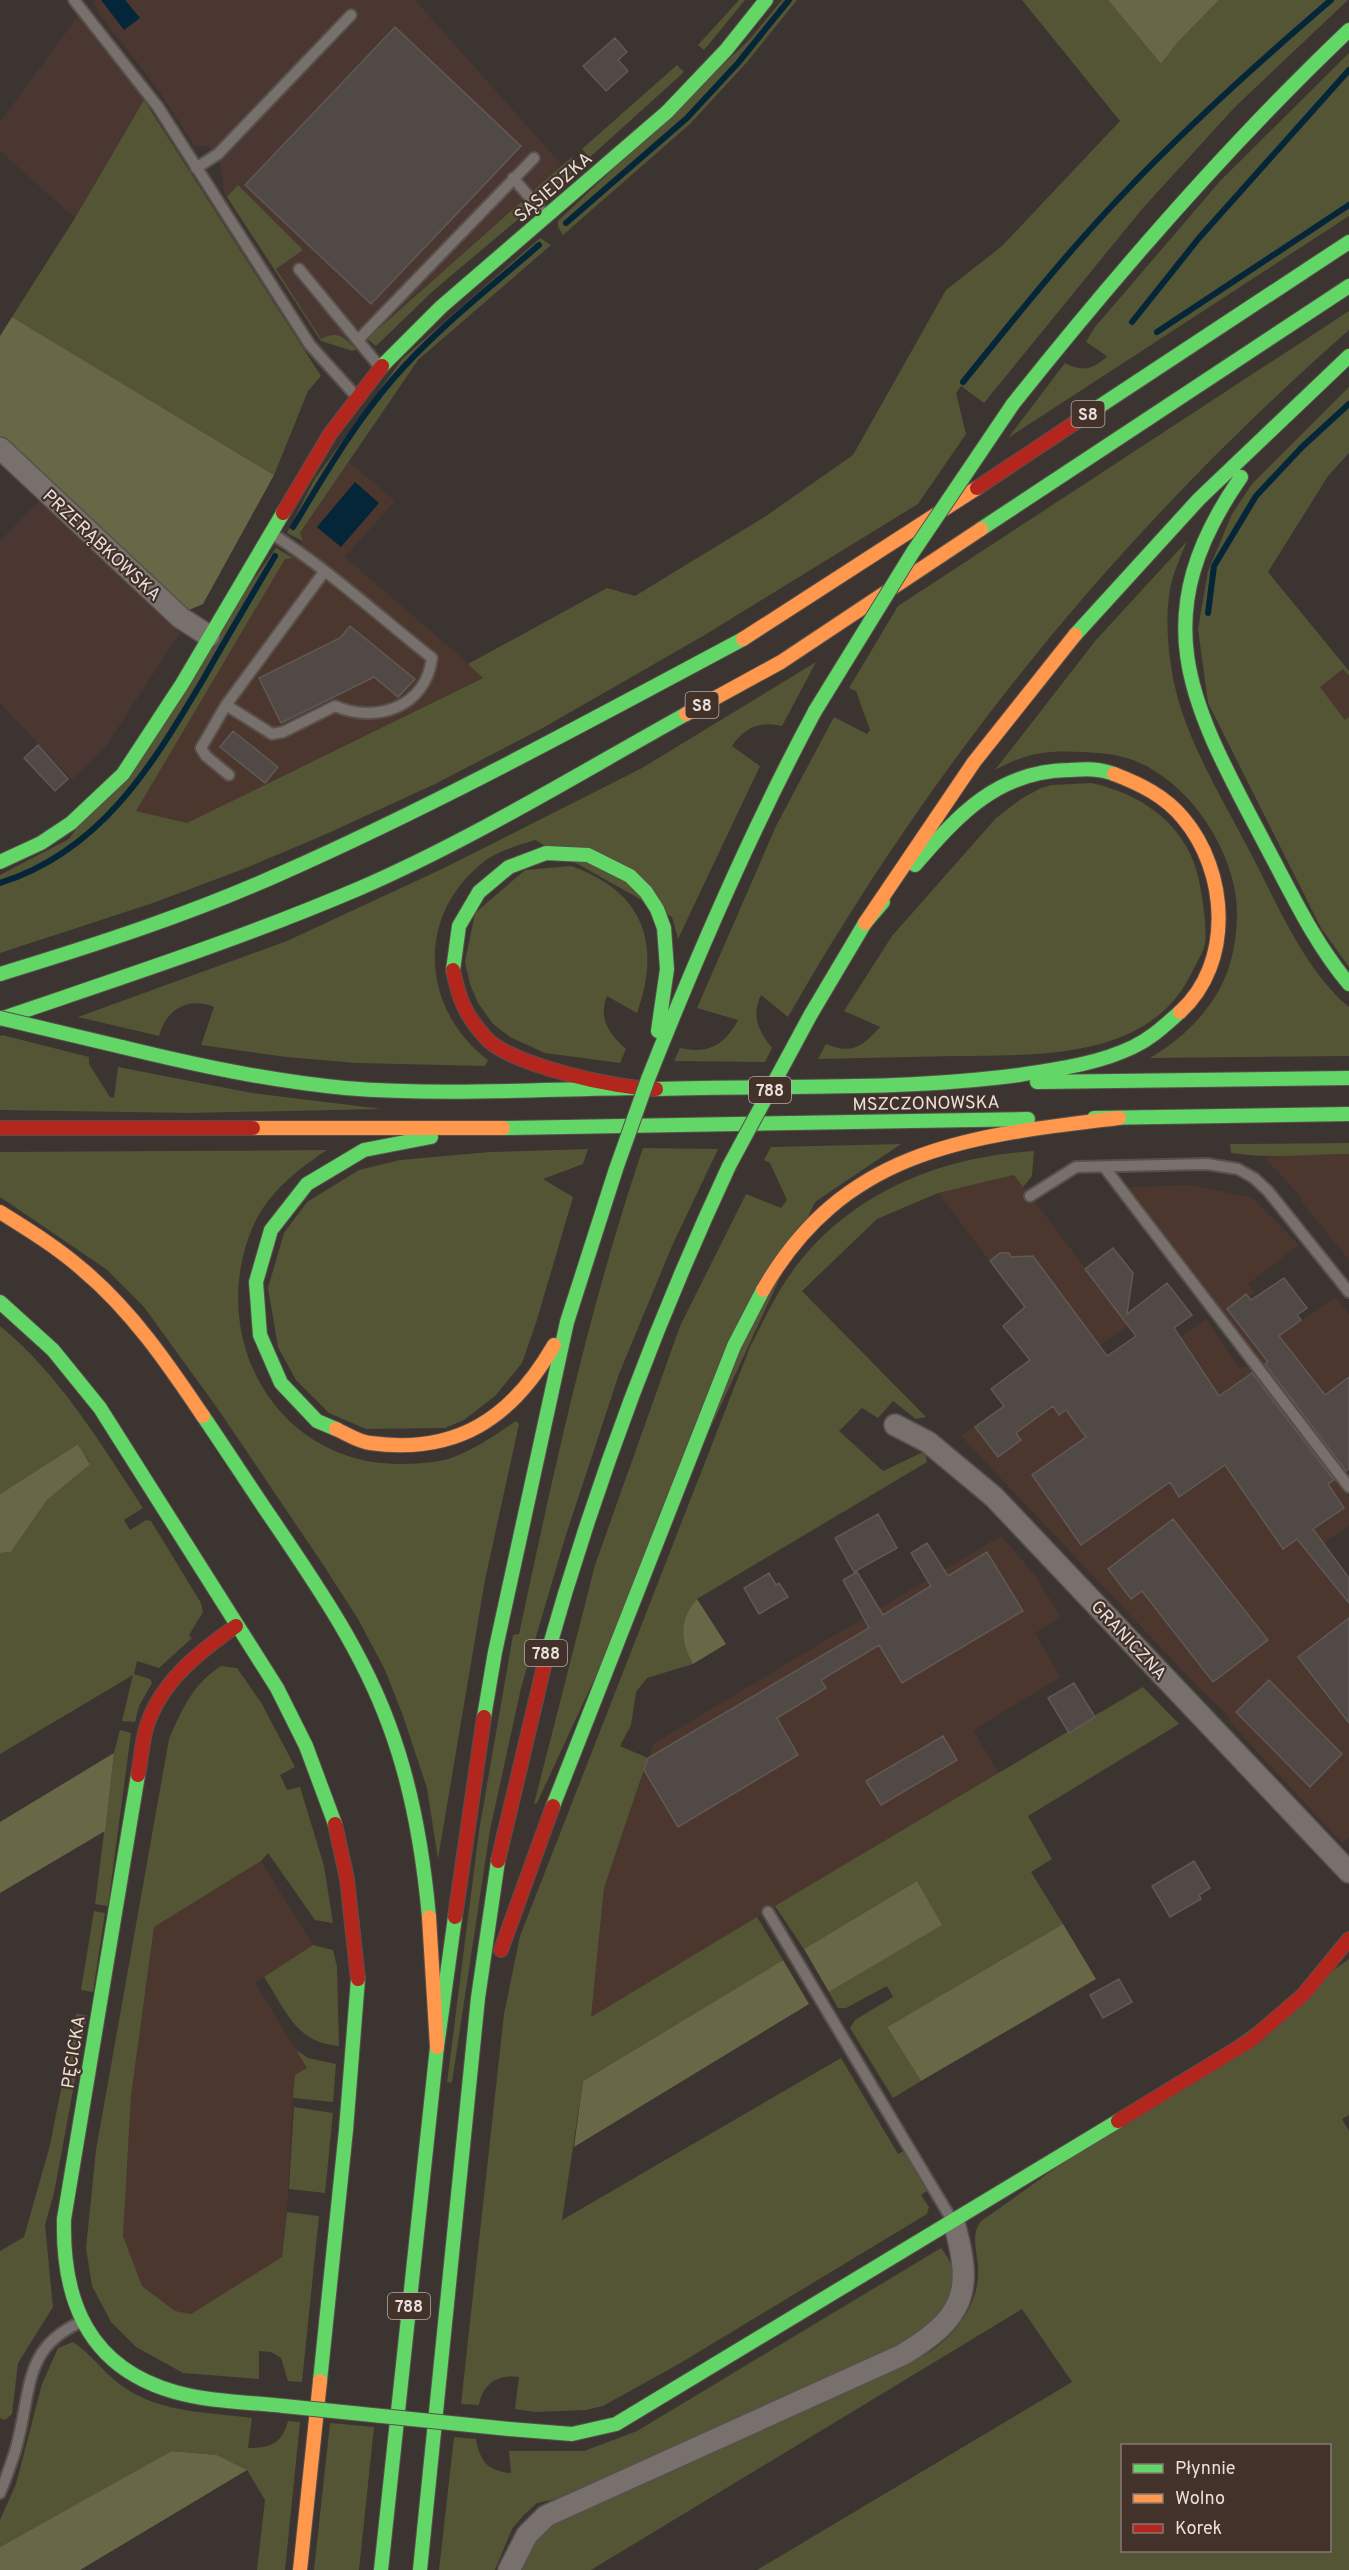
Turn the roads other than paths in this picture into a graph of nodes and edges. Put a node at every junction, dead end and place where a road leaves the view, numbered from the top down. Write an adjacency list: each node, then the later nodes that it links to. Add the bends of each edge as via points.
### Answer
1 (74, 0): 6 (lane, via 158,107)
2 (766, 0): 8 (main road, SĄSIEDZKA, via 685,95)
3 (351, 15): 6 (lane, via 218,154)
4 (1349, 30): 27 (main road, bridge, via 1134,253 1013,404 913,552 815,711 774,788)
5 (534, 158): 7 (lane)
6 (196, 168): 16 (lane, via 310,345)
7 (513, 178): 8 (lane); 12 (lane)
8 (546, 216): 14 (main road, SĄSIEDZKA, via 435,312)
9 (1349, 242): 25 (main road, S8, via 765,628 468,786 280,874 114,938)
10 (299, 269): 12 (lane)
11 (1349, 286): 28 (main road, S8, via 781,662 469,834 360,888 248,934)
12 (359, 339): 14 (lane)
13 (1349, 356): 15 (main road)
14 (380, 368): 16 (main road, SĄSIEDZKA)
15 (1318, 384): 24 (main road, via 1179,519 1057,656 974,762); 26 (main road, via 1245,470 1219,510 1190,577 1183,630 1190,682 1217,756 1316,940)
16 (356, 396): 18 (main road, SĄSIEDZKA)
17 (0, 448): 20 (street, PRZERĄBKOWSKA, via 181,618)
18 (271, 533): 19 (lane); 20 (main road, SĄSIEDZKA)
19 (324, 572): 21 (lane); 21 (lane, via 432,658 431,670 422,686 406,705 386,713 360,715 335,706 272,734)
20 (209, 636): 23 (main road, SĄSIEDZKA, via 145,743 105,794 41,843)
21 (226, 705): 22 (lane, via 201,748)
22 (229, 775)
23 (0, 862)
24 (865, 923): 30 (main road, via 954,824 1001,785 1062,767 1101,768 1133,780 1185,820 1205,849 1216,875 1221,930 1205,980 1174,1020 1152,1038 1107,1057); 49 (main road, 788, bridge, via 811,1014 701,1223 642,1365 572,1562 542,1668 501,1849)
25 (0, 974)
26 (1349, 984)
27 (668, 1012): 31 (main road); 31 (main road, via 670,955 666,930 636,880 612,863 566,851 524,858 490,879 464,913 453,951 453,976 470,1020 487,1040 528,1062)
28 (0, 1018): 31 (main road, bridge, via 266,1079 379,1090)
29 (1349, 1078): 30 (main road, MSZCZONOWSKA)
30 (957, 1083): 31 (main road)
31 (644, 1084): 41 (main road, bridge)
32 (1349, 1114): 33 (main road, MSZCZONOWSKA)
33 (1119, 1118): 35 (main road, MSZCZONOWSKA); 49 (main road, via 977,1139 922,1152 855,1186 827,1208 771,1275 735,1346 526,1875)
34 (0, 1128): 35 (main road)
35 (503, 1128): 41 (main road, via 366,1150 315,1177 295,1196 261,1248 254,1288 257,1329 266,1358 283,1386 307,1413 337,1432 367,1444 413,1447 450,1441 507,1407 541,1367)
36 (1105, 1168): 37 (lane, via 1076,1167); 39 (lane, via 1207,1164 1238,1169 1268,1191); 43 (lane)
37 (1030, 1196)
38 (0, 1212): 48 (main road, via 95,1281 151,1343 342,1624 366,1668 401,1759 426,1871)
39 (1349, 1292)
40 (0, 1302): 44 (main road, via 53,1350 88,1392)
41 (567, 1322): 48 (main road, 788, via 495,1652)
42 (895, 1425): 45 (street, GRANICZNA, via 928,1442 994,1497)
43 (1349, 1487)
44 (236, 1626): 51 (main road, PĘCICKA, via 175,1676 159,1698 146,1728 64,2219 64,2272); 53 (main road, via 277,1689 324,1790 339,1836 347,1879 358,1984)
45 (1349, 1872)
46 (768, 1912): 50 (lane)
47 (1349, 1939): 50 (main road, PĘCICKA, via 1303,1995 1251,2040)
48 (437, 2047): 54 (main road, 788)
49 (473, 2049): 55 (main road, 788)
50 (954, 2223): 51 (main road, PĘCICKA, bridge, via 614,2427 568,2436 190,2395 152,2385 126,2370); 56 (street, via 961,2247 964,2290 952,2315 931,2338 891,2360 546,2516 527,2535)
51 (81, 2322): 52 (lane, via 63,2330 36,2360 19,2436)
52 (0, 2493)
53 (300, 2570)
54 (381, 2570)
55 (420, 2570)
56 (508, 2570)

